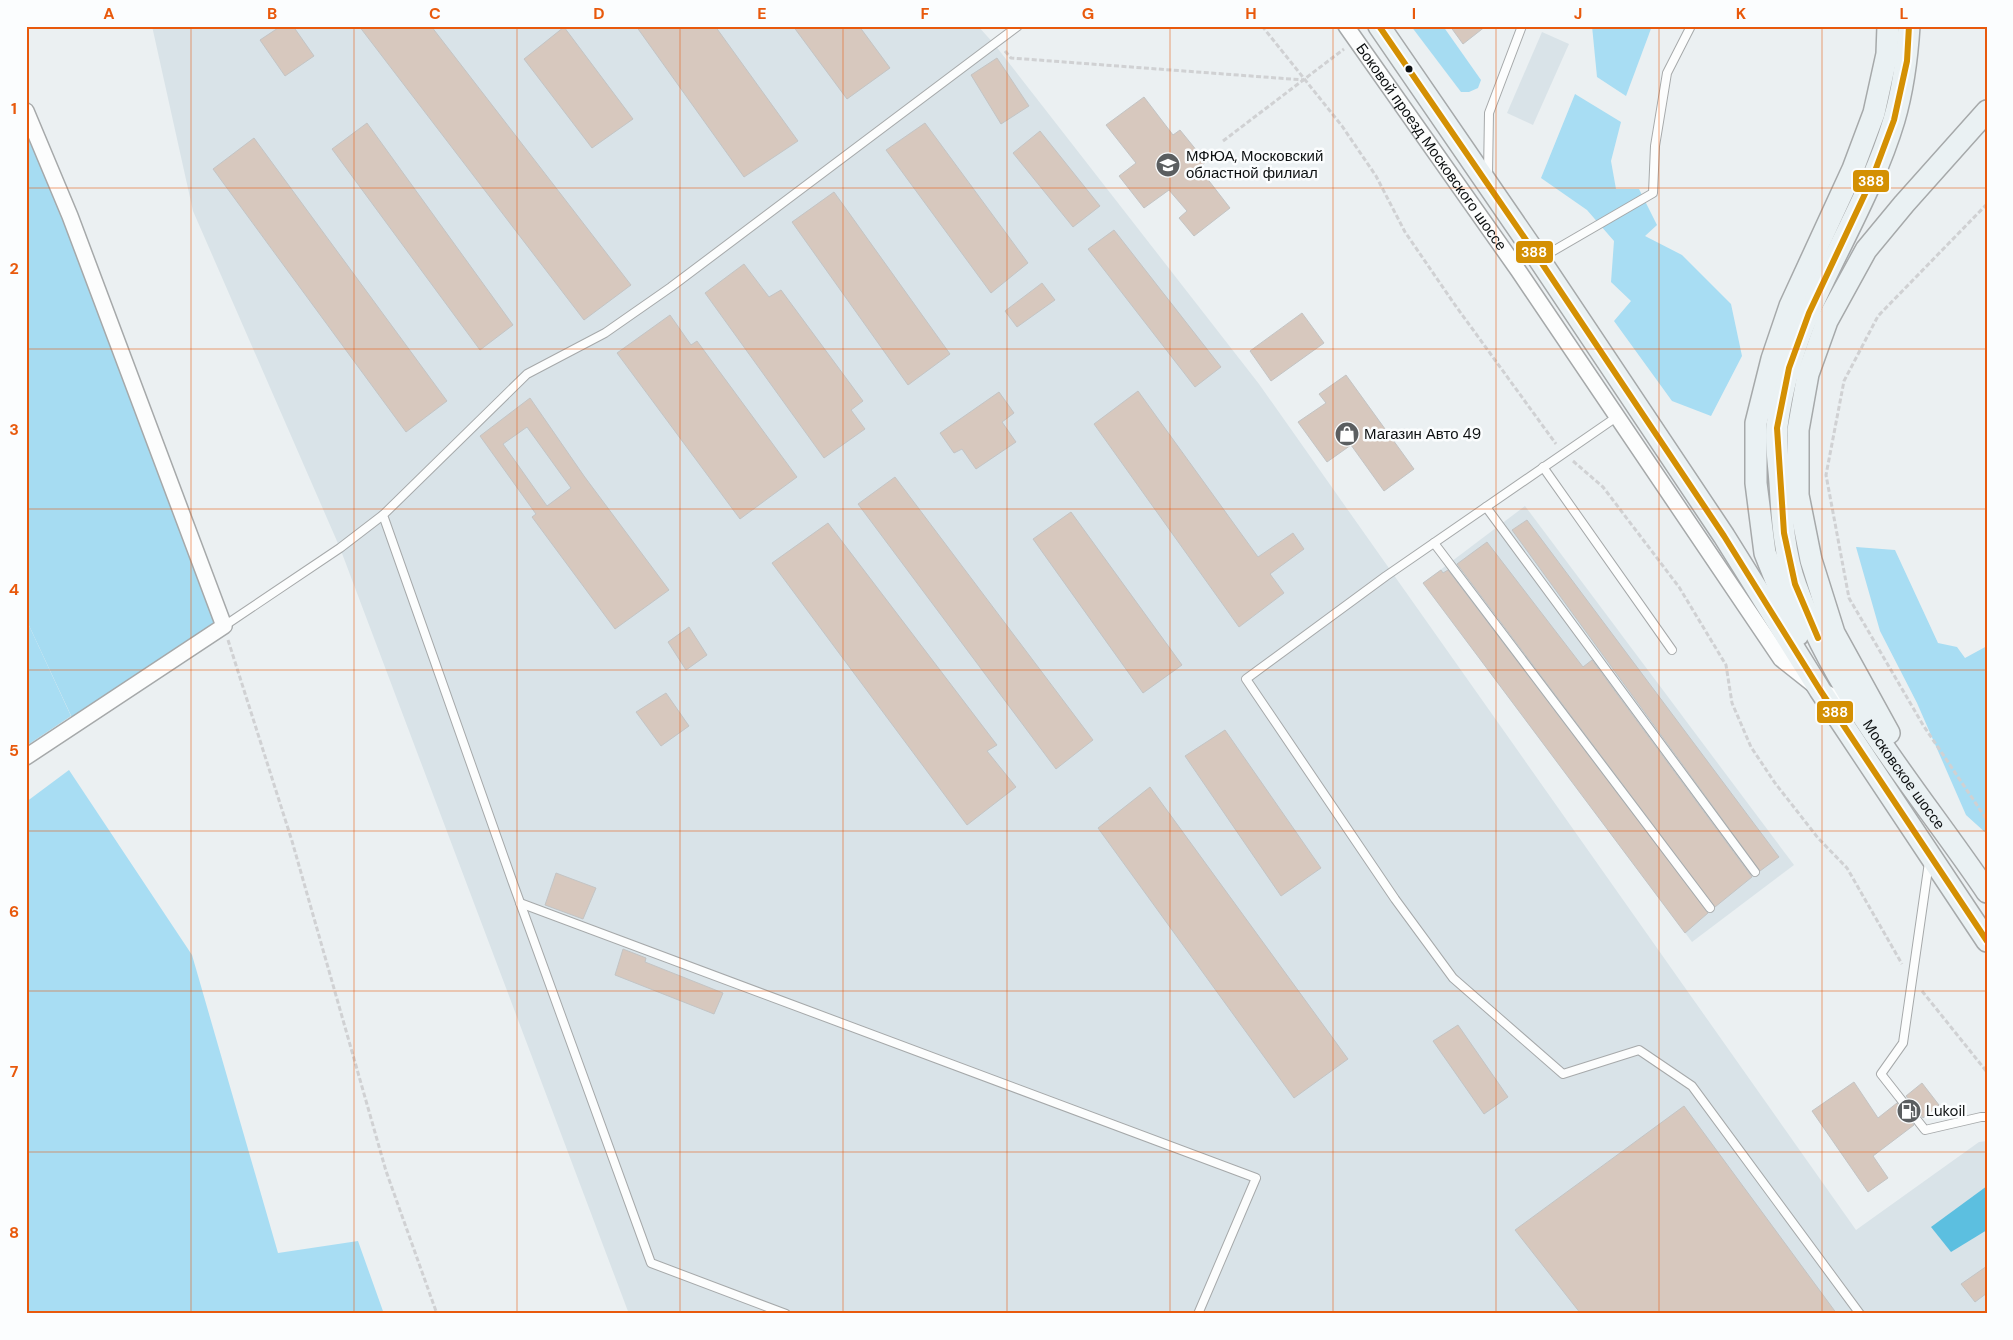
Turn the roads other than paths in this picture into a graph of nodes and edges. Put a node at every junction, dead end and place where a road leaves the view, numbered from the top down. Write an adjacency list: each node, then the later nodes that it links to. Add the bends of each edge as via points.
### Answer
1 (1018, 26): 15 (lane, via 672,287 605,333 527,374)
2 (1346, 26): 12 (street, Боковой проезд Московского шоссе)
3 (1379, 26): 10 (main road)
4 (1522, 26): 10 (lane, via 1489,113)
5 (1691, 26): 11 (lane, via 1667,73 1655,146 1653,193)
6 (1888, 26): 19 (main road, via 1887,54 1874,113 1853,169 1790,306 1756,422 1756,483 1764,553)
7 (1909, 26): 20 (main road, Московское шоссе, via 1907,61 1894,120 1872,179 1809,313 1789,368 1777,428 1784,533 1795,584 1821,644)
8 (26, 111): 17 (street, via 70,216)
9 (1987, 111): 22 (main road, via 1866,250 1827,321 1808,374 1798,430 1798,494 1811,560 1834,634)
10 (1487, 184): 11 (main road)
11 (1539, 259): 19 (main road, via 1724,536)
12 (1618, 416): 13 (lane); 19 (street, Боковой проезд Московского шоссе, via 1780,659)
13 (1543, 467): 14 (lane); 18 (lane)
14 (1486, 507): 16 (lane); 24 (lane)
15 (383, 515): 17 (lane); 26 (lane)
16 (1434, 543): 27 (lane); 32 (lane, via 1246,680 1395,899 1453,978 1564,1074 1639,1050 1692,1086)
17 (224, 626): 21 (street)
18 (1672, 650)
19 (1820, 690): 20 (street, Боковой проезд Московского шоссе); 23 (main road, Московское шоссе)
20 (1856, 708): 22 (main road, Московское шоссе)
21 (26, 757)
22 (1949, 835): 25 (main road, Московское шоссе)
23 (1930, 857): 28 (main road, Московское шоссе); 29 (lane, via 1903,1043 1881,1074 1925,1130)
24 (1755, 872)
25 (1987, 892)
26 (520, 903): 30 (lane, via 652,1263); 31 (lane, via 1256,1178)
27 (1710, 908)
28 (1987, 940)
29 (1987, 1117)
30 (786, 1314)
31 (1198, 1314)
32 (1860, 1314)

